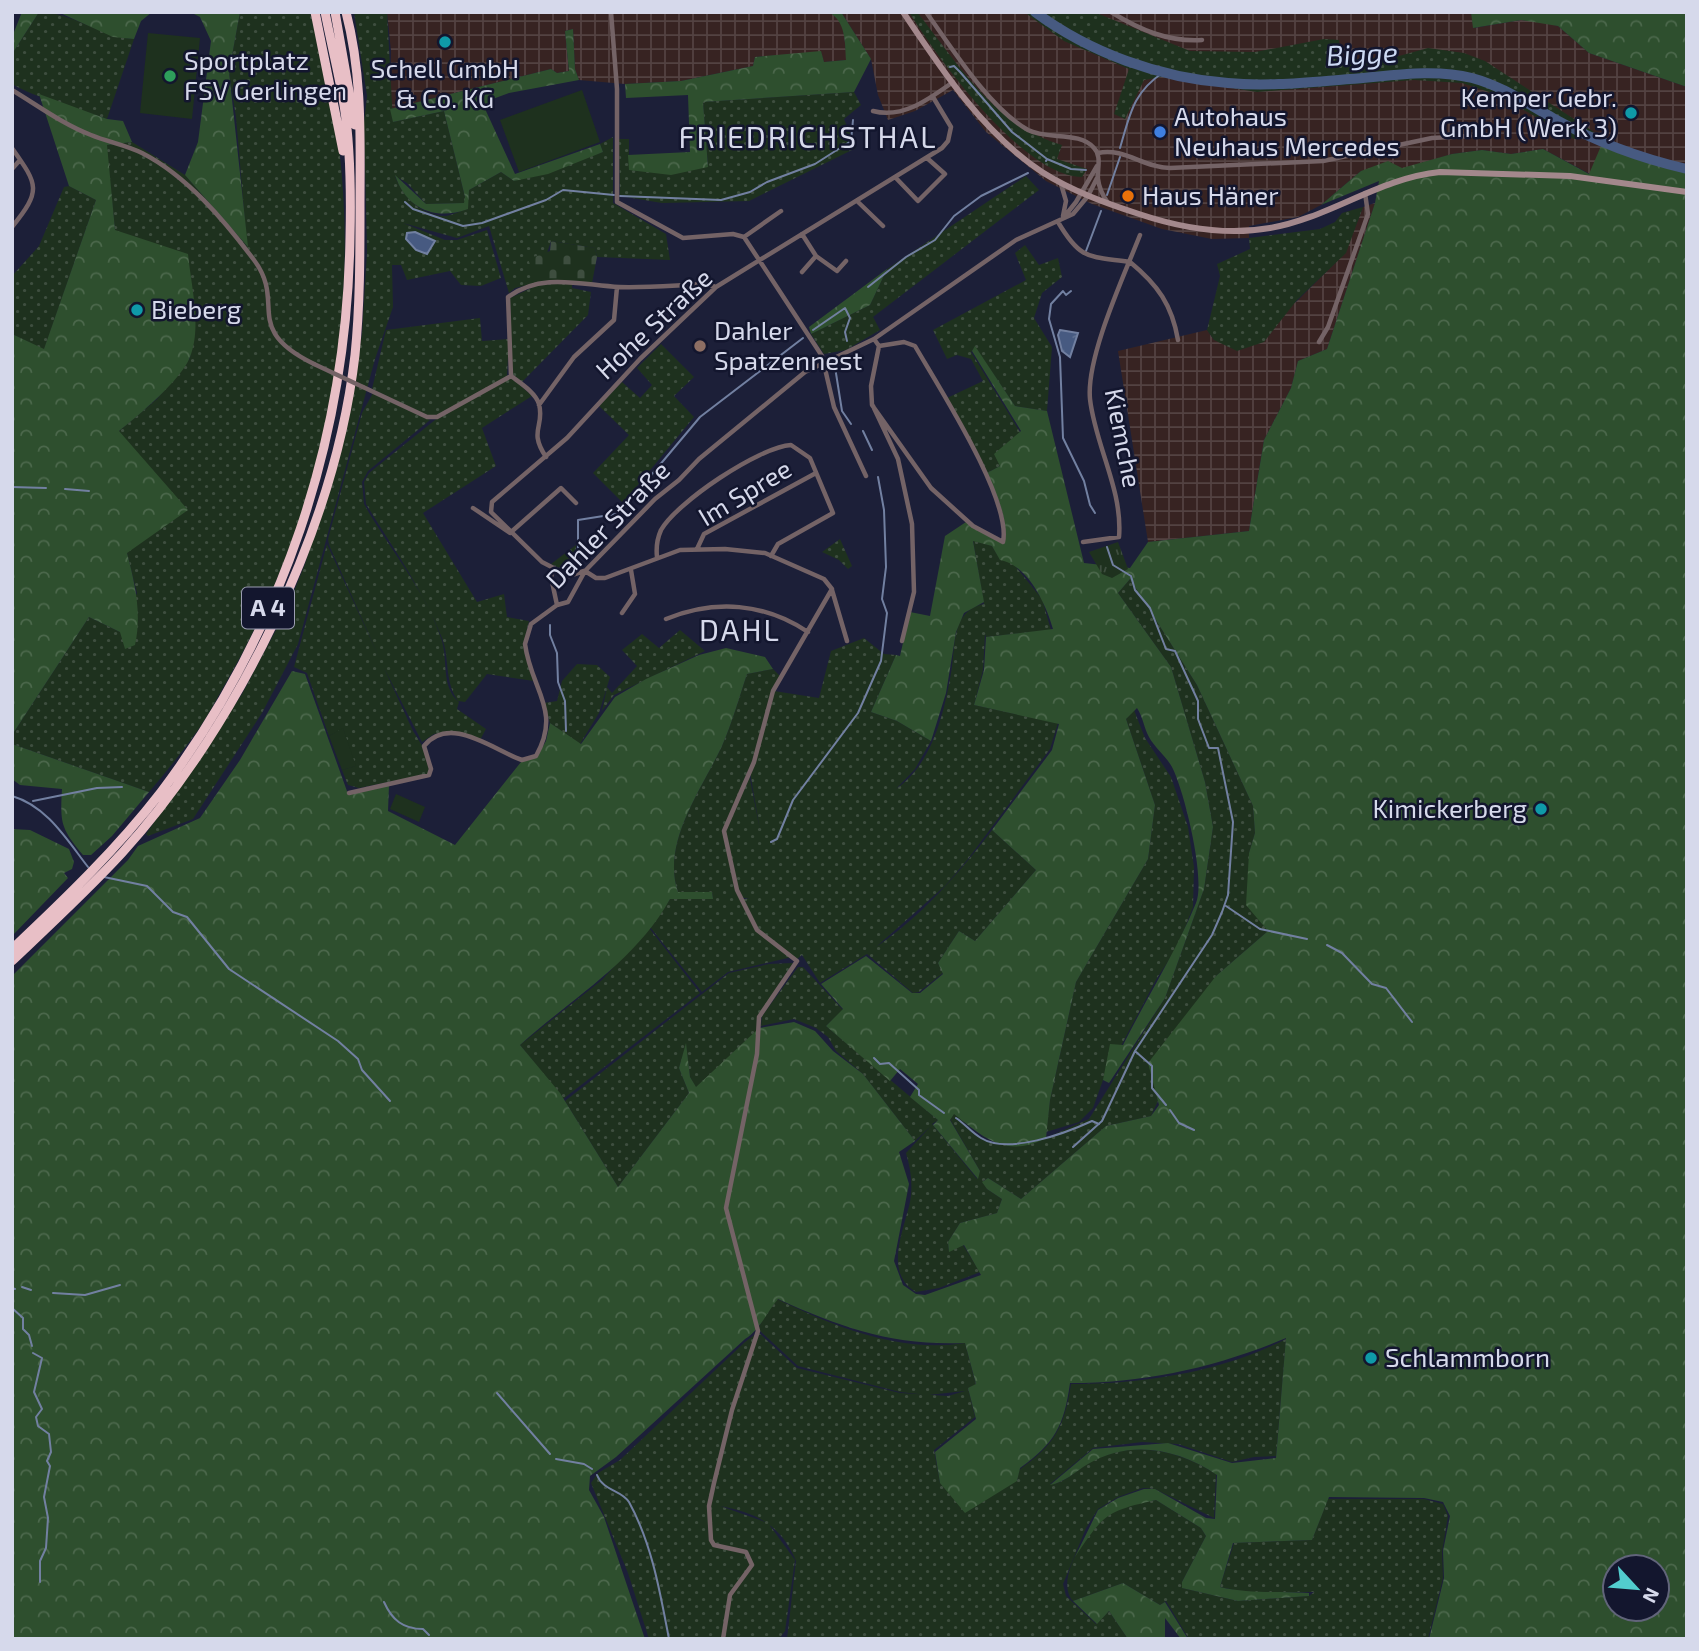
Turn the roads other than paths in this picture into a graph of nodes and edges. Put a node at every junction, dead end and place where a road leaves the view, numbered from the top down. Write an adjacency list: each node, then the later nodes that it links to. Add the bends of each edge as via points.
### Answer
1 (315, 12): 25 (highway)
2 (325, 12): 25 (highway, A 4, via 344,107)
3 (335, 12): 21 (highway, A 4, via 353,106)
4 (346, 12): 21 (highway, via 360,96)
5 (611, 12): 38 (street, via 617,89 617,202 683,238)
6 (903, 12): 10 (main road)
7 (926, 12): 16 (street, via 1015,121 1036,133 1086,142)
8 (1111, 12): 9 (street, via 1167,38)
9 (1202, 40)
10 (954, 82): 12 (street); 24 (main road, via 1000,137)
11 (12, 90): 51 (street, bridge, via 89,135 144,154 178,178 217,215 258,266 269,319 278,340 291,353 427,417 437,417)
12 (933, 97): 13 (street, via 888,115); 17 (street, Hohe Straße, via 949,121 951,133 942,148)
13 (873, 111)
14 (1470, 136): 16 (street, via 1432,138 1322,161 1155,167 1119,152)
15 (12, 148): 18 (street)
16 (1098, 153): 19 (street)
17 (927, 158): 22 (street, Hohe Straße); 22 (street, via 945,174 918,201)
18 (20, 160): 20 (street); 35 (street, via 32,174 35,189)
19 (1097, 165): 23 (street); 28 (street)
20 (12, 169)
21 (360, 176): 75 (highway, A 4, via 355,357 333,464 303,552 266,637 216,727 187,771)
22 (895, 177): 29 (street, Hohe Straße)
23 (1097, 178): 28 (street); 30 (street)
24 (1060, 182): 28 (main road); 32 (street, via 1066,201)
25 (351, 191): 75 (highway, A 4, via 350,279 337,397 322,466 284,573 256,634 203,731)
26 (1364, 192): 27 (main road, via 1420,174 1468,172 1570,176); 30 (main road, via 1301,220 1251,231 1186,227); 48 (street, via 1368,214)
27 (1687, 192)
28 (1085, 195): 30 (main road); 32 (street, Dahler Straße); 33 (street, Dahler Straße, via 1077,210)
29 (857, 201): 34 (street); 36 (street, Hohe Straße)
30 (1108, 204)
31 (781, 211): 38 (street)
32 (1063, 217): 33 (street, Dahler Straße)
33 (1058, 222): 42 (street, via 1083,255); 46 (street, Dahler Straße, via 1016,240)
34 (883, 226)
35 (12, 227)
36 (802, 234): 39 (street); 40 (street, Hohe Straße)
37 (1140, 235): 42 (street, Kiemche)
38 (744, 237): 40 (street)
39 (816, 256): 41 (street, via 837,271); 43 (street)
40 (759, 260): 45 (street, Hohe Straße); 50 (street)
41 (846, 261)
42 (1130, 262): 47 (street, via 1167,301); 60 (street, Kiemche, via 1098,349 1090,398 1116,505 1119,537)
43 (802, 272)
44 (617, 287): 45 (street); 51 (street, via 556,281 508,297); 52 (street, via 614,320 574,357)
45 (716, 287): 54 (street, Hohe Straße)
46 (874, 339): 49 (street); 50 (street, Dahler Straße)
47 (1178, 340)
48 (1319, 342)
49 (879, 346): 53 (street); 53 (street, via 904,342 915,346 995,495 1003,542 973,526 931,488)
50 (823, 361): 56 (street, via 834,407); 66 (street, Dahler Straße, via 699,459)
51 (511, 376): 52 (street)
52 (539, 405): 54 (street, via 536,438)
53 (872, 405): 73 (street, via 898,459 912,524 914,593)
54 (547, 457): 59 (street, Hohe Straße, via 492,502 491,512)
55 (816, 473): 61 (street, Im Spree, via 704,534); 62 (street, via 833,513 778,544); 63 (street, via 810,458 798,448 780,446 766,452 698,492 675,512 660,533)
56 (866, 477)
57 (576, 503): 59 (street, via 561,488)
58 (473, 508): 59 (street, via 502,530)
59 (514, 532): 64 (street)
60 (1083, 542)
61 (697, 549): 62 (street); 63 (street)
62 (772, 556): 67 (street, via 824,579)
63 (657, 557): 65 (street)
64 (553, 569): 66 (street, via 572,576); 68 (street)
65 (631, 570): 66 (street, via 600,578); 69 (street, via 635,594)
66 (585, 571): 68 (street, Dahler Straße, via 568,602)
67 (832, 589): 71 (street); 72 (street)
68 (556, 605): 74 (street, Dahler Straße, via 535,620 525,637 548,724 536,756 522,760 468,736 435,735 424,747 429,775)
69 (622, 613)
70 (666, 619): 71 (street, via 737,605 791,620)
71 (808, 632): 79 (street, via 773,691 754,762 724,831 737,890 757,930 797,961 759,1017 757,1054 726,1208 758,1331 732,1410 709,1506 714,1545 746,1552 752,1565 730,1595)
72 (846, 641)
73 (902, 641)
74 (348, 793)
75 (119, 849): 76 (highway, A 4)
76 (44, 925): 77 (highway, A 4); 78 (highway, A 4)
77 (12, 949)
78 (12, 961)
79 (723, 1639)

